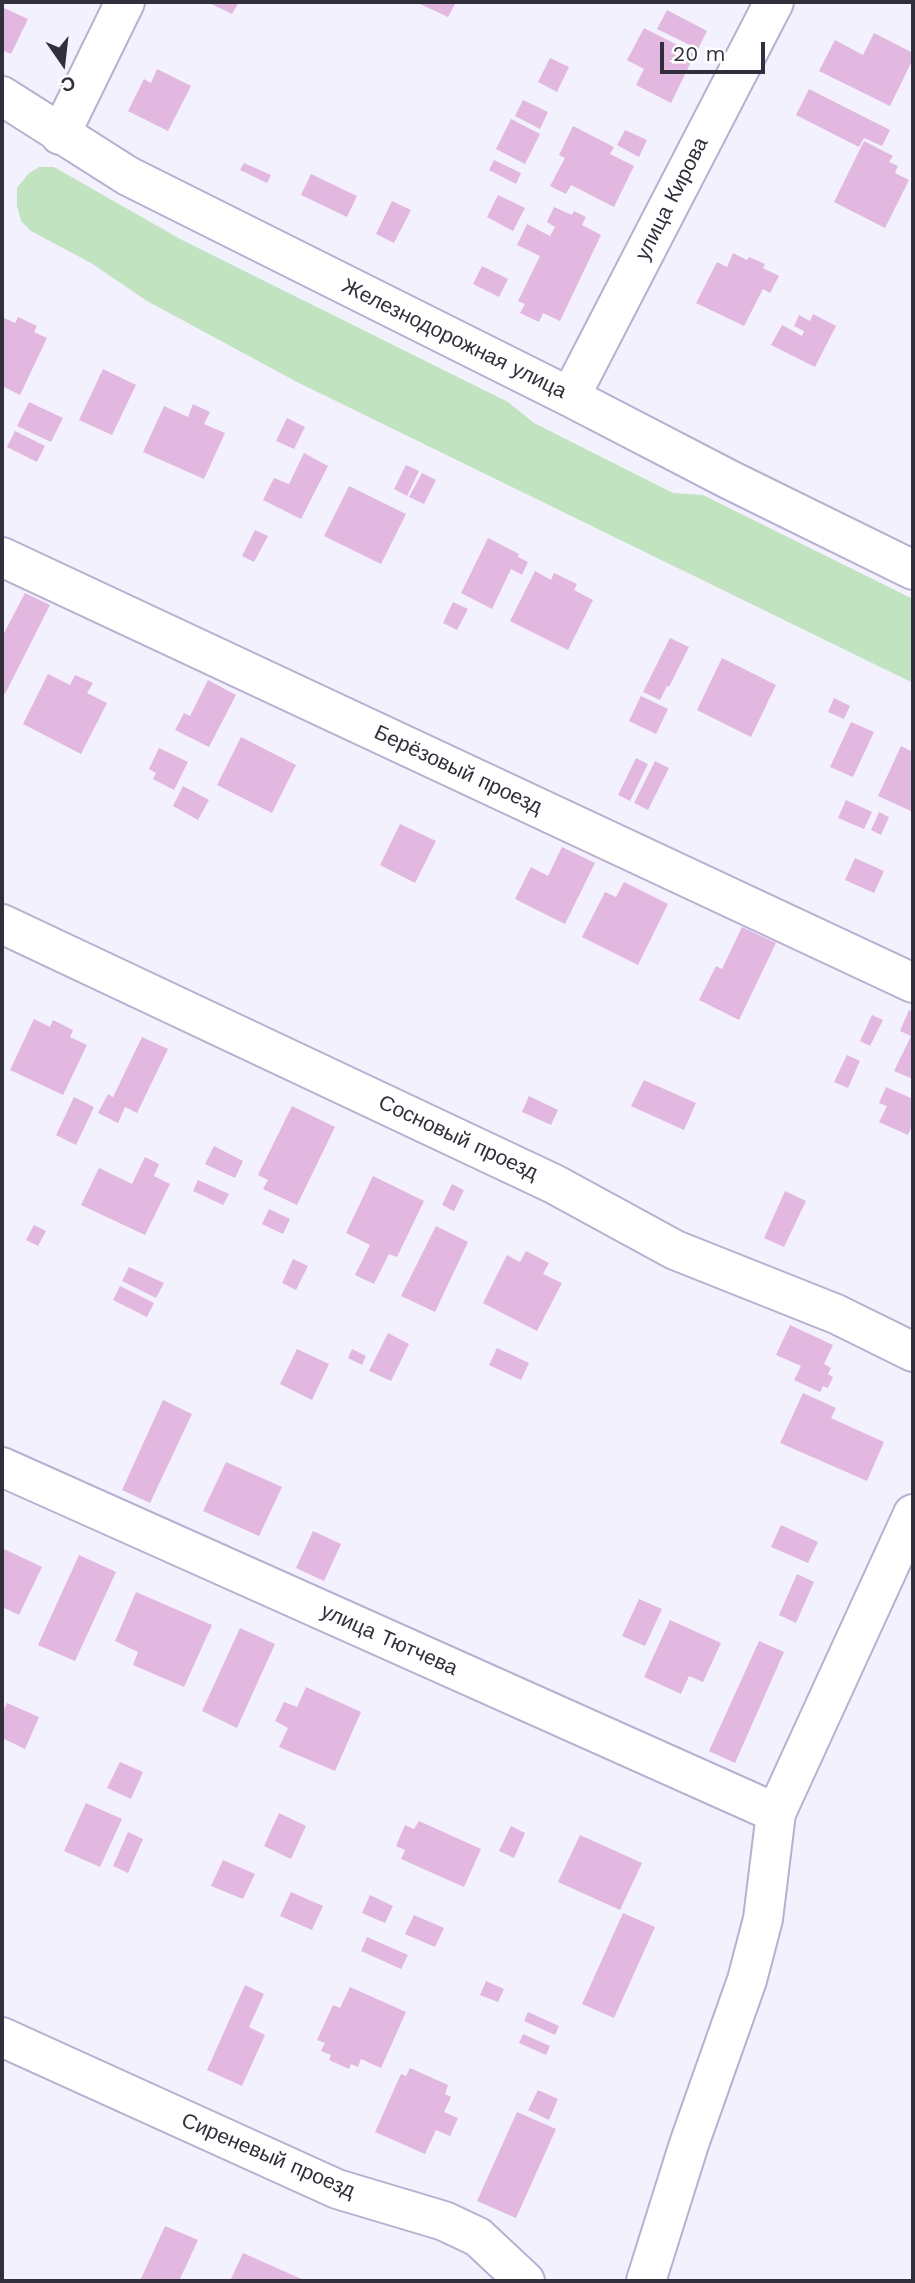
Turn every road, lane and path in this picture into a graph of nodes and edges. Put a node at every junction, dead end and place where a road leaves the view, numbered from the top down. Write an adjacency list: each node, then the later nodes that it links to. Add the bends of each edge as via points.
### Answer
1 (125, 2): 4 (street)
2 (774, 2): 5 (street, улица Кирова)
3 (2, 96): 4 (street, Железнодорожная улица)
4 (60, 135): 5 (street, Железнодорожная улица, via 139,182)
5 (570, 397): 7 (street, Железнодорожная улица)
6 (2, 557): 9 (street, Берёзовый проезд)
7 (913, 570)
8 (2, 924): 10 (street, Сосновый проезд, via 554,1184 675,1250 836,1314)
9 (913, 983)
10 (913, 1352)
11 (2, 1466): 13 (street, улица Тютчева)
12 (913, 1514): 13 (street)
13 (776, 1812): 16 (street, via 763,1919 747,1980)
14 (2, 2038): 15 (street, Сиреневый проезд, via 337,2189 444,2221 478,2237)
15 (525, 2281)
16 (646, 2281)

